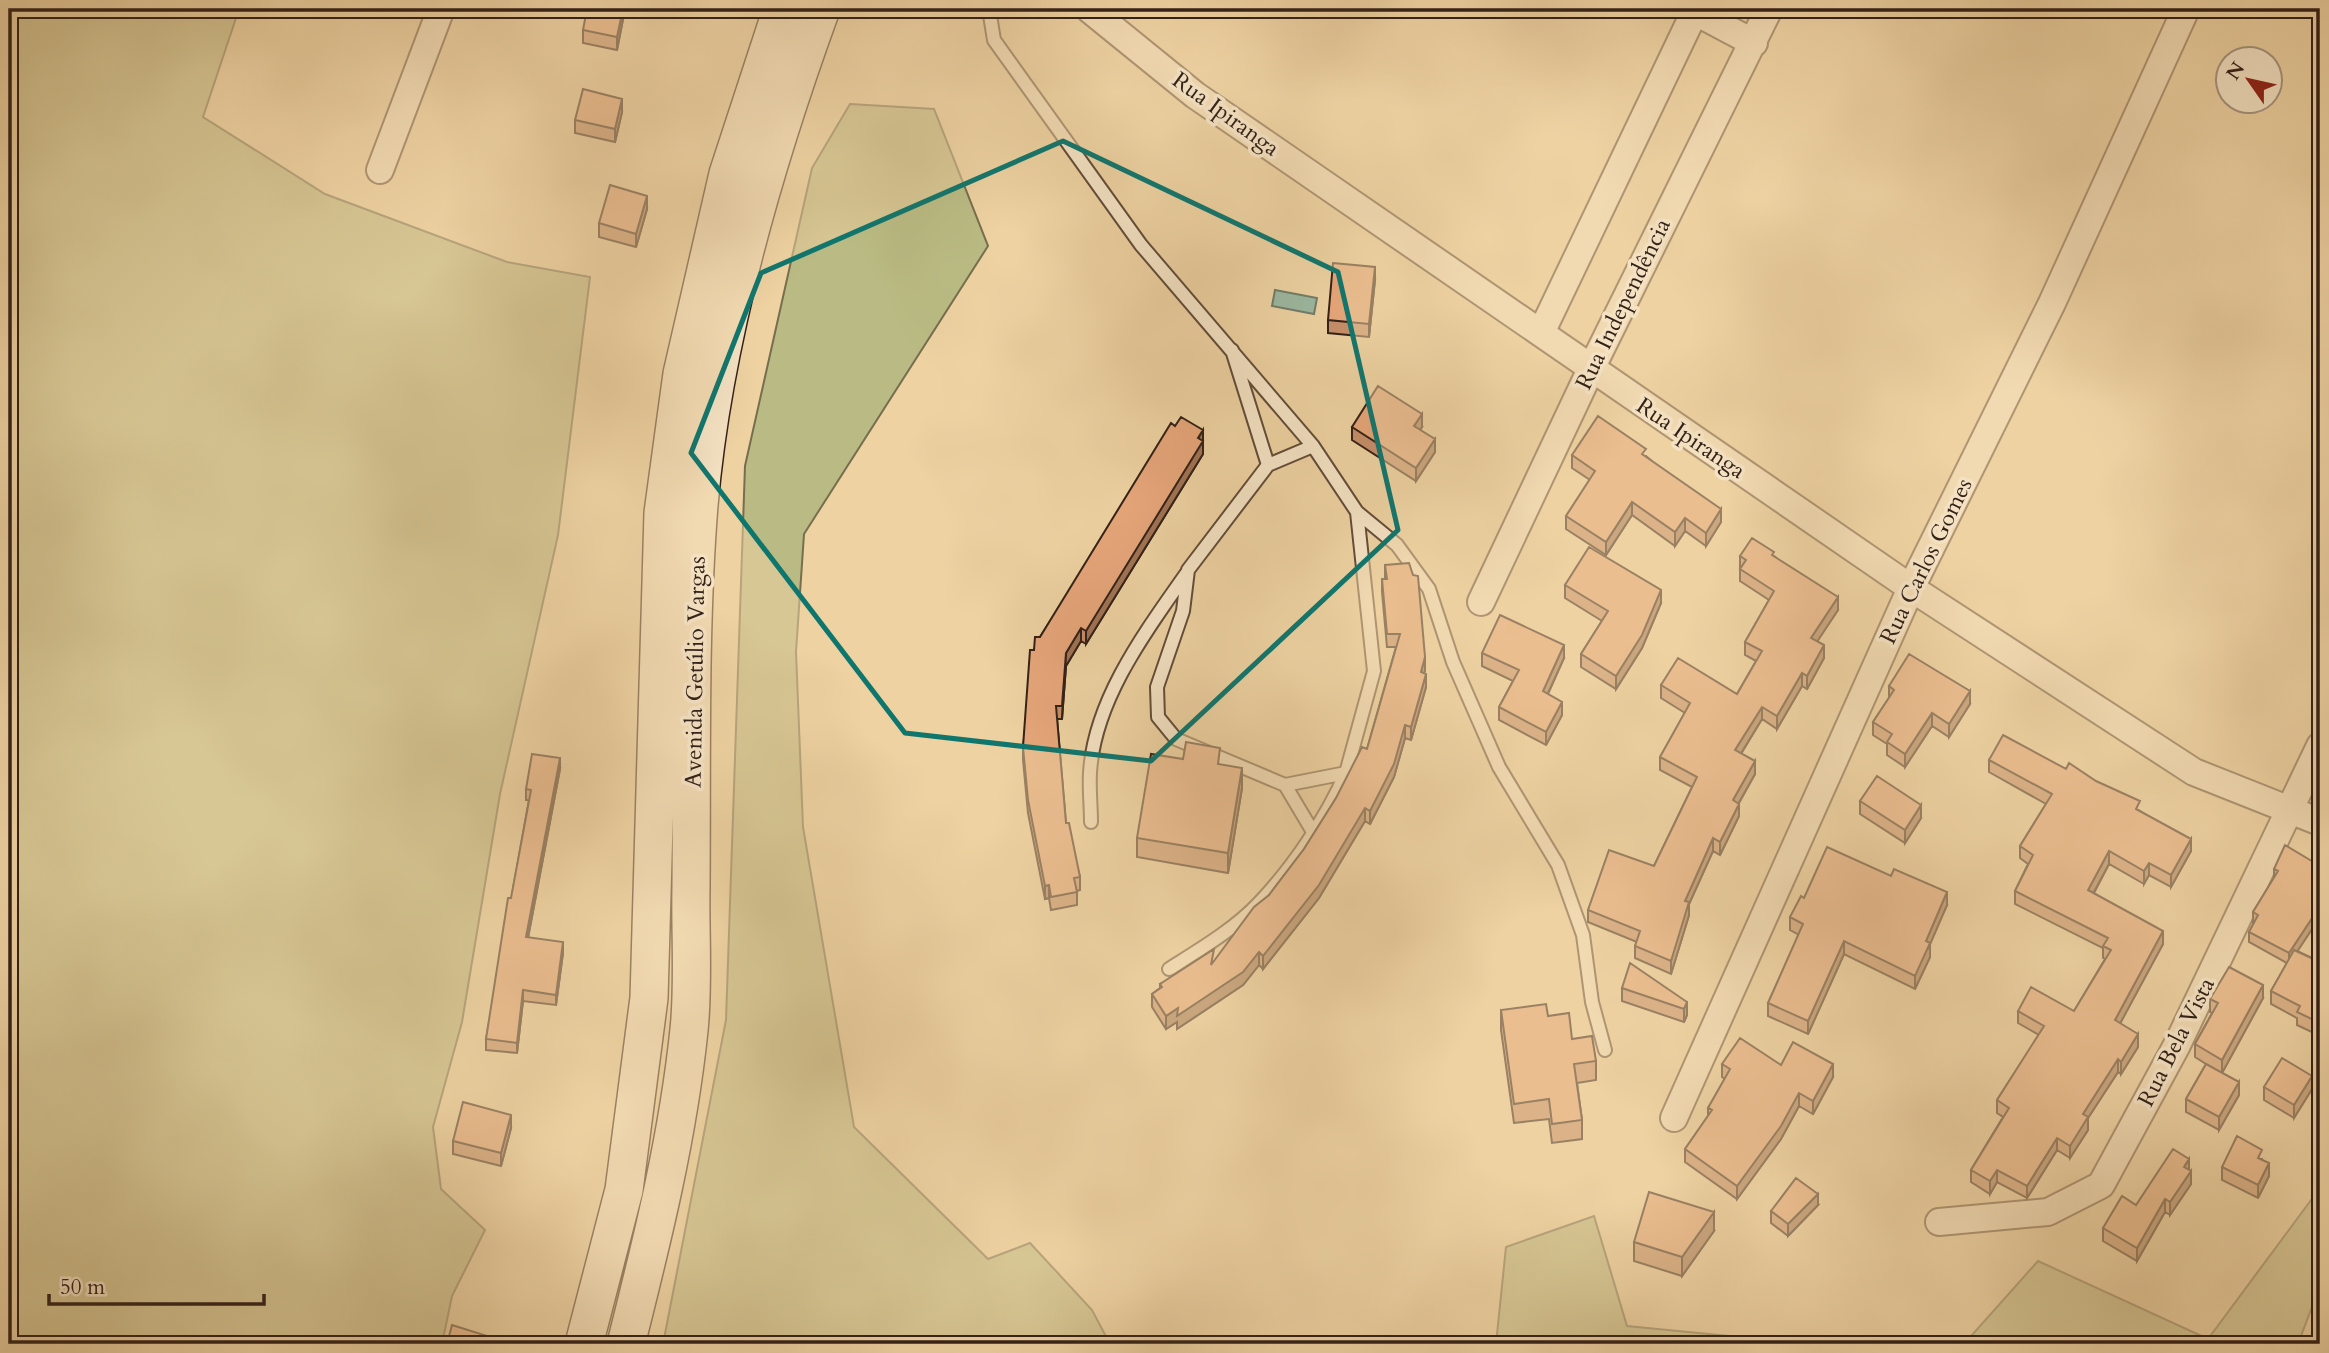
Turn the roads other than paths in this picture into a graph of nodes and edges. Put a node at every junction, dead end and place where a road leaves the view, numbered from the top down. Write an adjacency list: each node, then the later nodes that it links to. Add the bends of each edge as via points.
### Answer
1 (441, 9): 10 (street)
2 (782, 9): 31 (main road, Avenida Getúlio Vargas, via 729,174 682,374 663,513 649,998 624,1190)
3 (821, 9): 32 (main road, Avenida Getúlio Vargas, via 793,88 739,276 699,504 689,1028 661,1207)
4 (989, 9): 12 (lane, via 994,40 1017,74 1141,245)
5 (1089, 9): 11 (street, Rua Ipiranga, via 1195,95)
6 (1769, 9): 9 (street, Rua Independência)
7 (2186, 9): 18 (street, Rua Carlos Gomes, via 2052,303)
8 (1693, 10): 9 (street); 11 (street)
9 (1754, 43): 13 (street, Rua Independência)
10 (380, 170)
11 (1541, 333): 13 (street, Rua Ipiranga)
12 (1232, 349): 14 (lane); 15 (lane)
13 (1591, 369): 18 (street, Rua Ipiranga); 19 (street, Rua Independência)
14 (1313, 446): 15 (lane); 16 (lane)
15 (1268, 465): 17 (lane)
16 (1357, 512): 21 (lane, via 1374,671); 28 (lane, via 1397,545 1429,589 1453,662 1499,767 1558,865 1583,935 1592,1002)
17 (1188, 570): 22 (lane, via 1182,611 1157,687 1158,717 1175,739); 24 (lane, via 1128,658 1102,721 1090,771)
18 (1911, 588): 23 (street, Rua Ipiranga, via 2194,772); 29 (street, Rua Carlos Gomes)
19 (1481, 602)
20 (2320, 746): 23 (street, Rua Bela Vista)
21 (1346, 773): 22 (lane); 26 (lane, via 1328,813)
22 (1285, 785): 26 (lane)
23 (2290, 810): 25 (street, Rua Ipiranga); 30 (street, Rua Bela Vista, via 2177,1045 2101,1185 2048,1212)
24 (1091, 822)
25 (2320, 822)
26 (1312, 832): 27 (lane, via 1259,903)
27 (1169, 969)
28 (1605, 1050)
29 (1674, 1118)
30 (1939, 1222)
31 (584, 1344)
32 (626, 1344)

